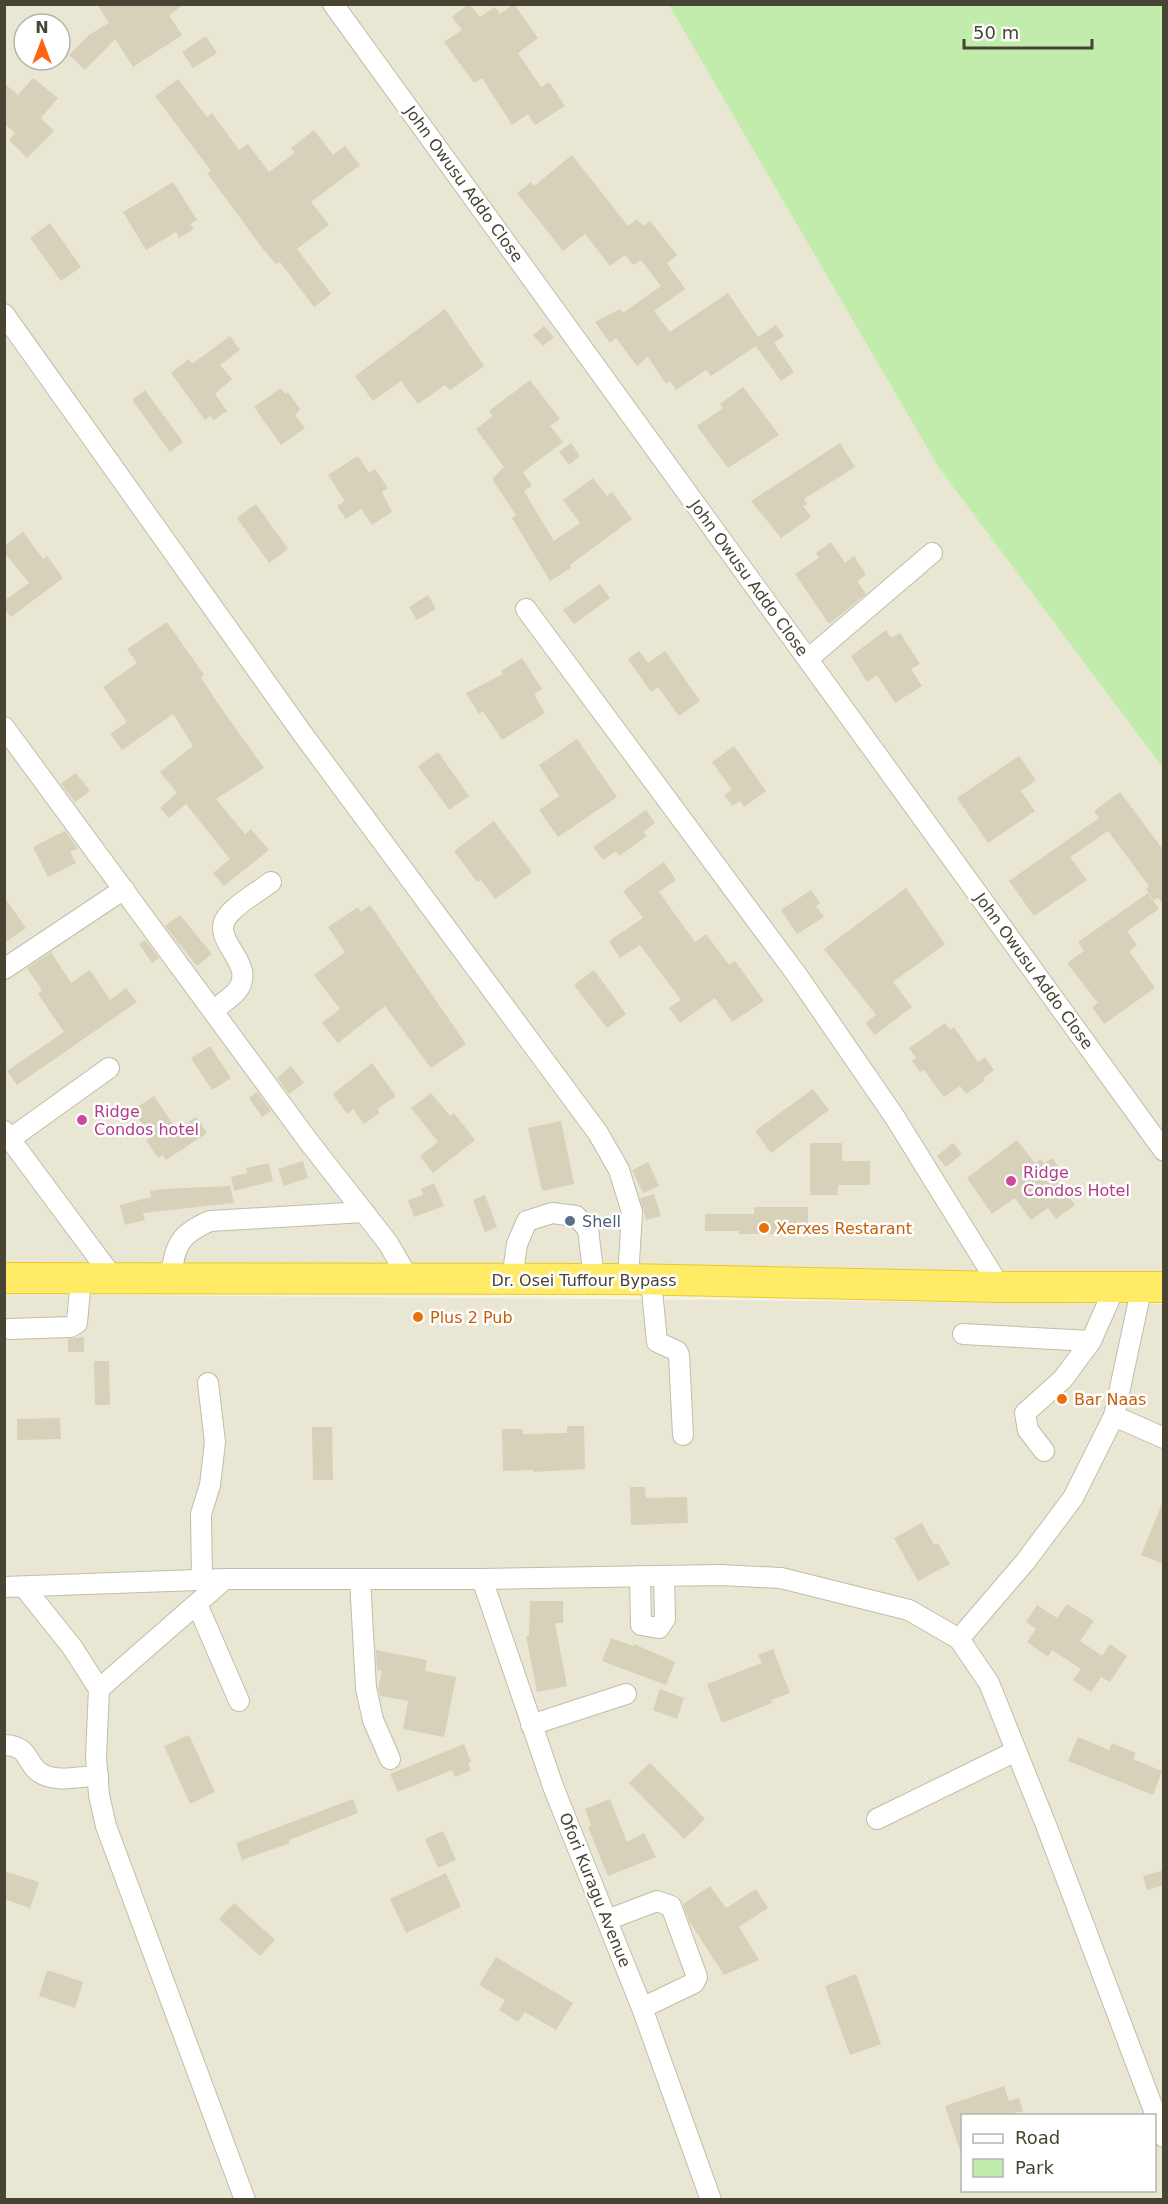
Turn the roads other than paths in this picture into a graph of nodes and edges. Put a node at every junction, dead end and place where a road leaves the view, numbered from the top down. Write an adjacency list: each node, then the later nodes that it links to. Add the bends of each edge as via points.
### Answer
1 (333, 4): 5 (street, John Owusu Addo Close)
2 (4, 314): 22 (street, via 302,734 598,1133 619,1170 632,1212)
3 (932, 553): 5 (street)
4 (526, 609): 23 (street, via 797,975 894,1116)
5 (808, 659): 13 (street, John Owusu Addo Close)
6 (4, 727): 8 (street)
7 (271, 882): 10 (street, via 229,914 222,927 225,940 239,958 243,975 237,991)
8 (124, 889): 9 (street); 10 (street)
9 (4, 969)
10 (215, 1010): 14 (street)
11 (109, 1068): 12 (street)
12 (7, 1135): 17 (street)
13 (1164, 1151)
14 (364, 1212): 18 (street, via 210,1221 190,1229 177,1244); 19 (street)
15 (4, 1278): 16 (highway, Dr. Osei Tuffour Bypass)
16 (81, 1278): 17 (highway, Dr. Osei Tuffour Bypass); 25 (street, via 77,1323 70,1327)
17 (114, 1279): 18 (highway, Dr. Osei Tuffour Bypass)
18 (170, 1279): 19 (highway, Dr. Osei Tuffour Bypass)
19 (409, 1279): 20 (highway, Dr. Osei Tuffour Bypass)
20 (512, 1279): 21 (highway, Dr. Osei Tuffour Bypass); 21 (street, via 517,1244 527,1221 552,1213 576,1216 588,1229)
21 (594, 1279): 22 (highway, Dr. Osei Tuffour Bypass)
22 (640, 1280): 23 (highway, Dr. Osei Tuffour Bypass); 30 (street, via 657,1342 679,1355)
23 (1000, 1287): 24 (highway, Dr. Osei Tuffour Bypass)
24 (1140, 1287): 27 (street); 29 (street)
25 (9, 1329)
26 (963, 1334): 27 (street)
27 (1091, 1341): 32 (street, via 1063,1379 1025,1413 1028,1430)
28 (208, 1383): 38 (street, via 215,1442 210,1485 201,1514)
29 (1114, 1416): 31 (street); 41 (street, via 1073,1498)
30 (683, 1435)
31 (1164, 1438)
32 (1044, 1451)
33 (640, 1576): 34 (street); 34 (street, via 639,1620 641,1625 659,1628 665,1620); 37 (street)
34 (664, 1576): 41 (street, via 781,1578 909,1610)
35 (225, 1579): 36 (street); 38 (street); 40 (street)
36 (360, 1579): 37 (street); 48 (street, via 366,1688)
37 (482, 1579): 45 (street, Ofori Kuragu Avenue)
38 (202, 1580): 39 (street)
39 (14, 1587): 42 (street, via 72,1647)
40 (197, 1604): 42 (street); 44 (street)
41 (959, 1639): 47 (street, via 988,1683)
42 (99, 1689): 49 (street)
43 (626, 1694): 45 (street)
44 (239, 1701)
45 (531, 1725): 51 (street, Ofori Kuragu Avenue)
46 (4, 1745): 49 (street, via 24,1750 45,1776)
47 (1016, 1751): 50 (street); 53 (street)
48 (390, 1759)
49 (98, 1776): 56 (street, via 106,1826)
50 (878, 1819)
51 (607, 1920): 52 (street, Ofori Kuragu Avenue); 52 (street, via 657,1901 671,1906 697,1977 694,1983)
52 (642, 2008): 57 (street, Ofori Kuragu Avenue)
53 (1155, 2114)
54 (1156, 2116): 55 (street)
55 (1164, 2137)
56 (245, 2199)
57 (711, 2199)

